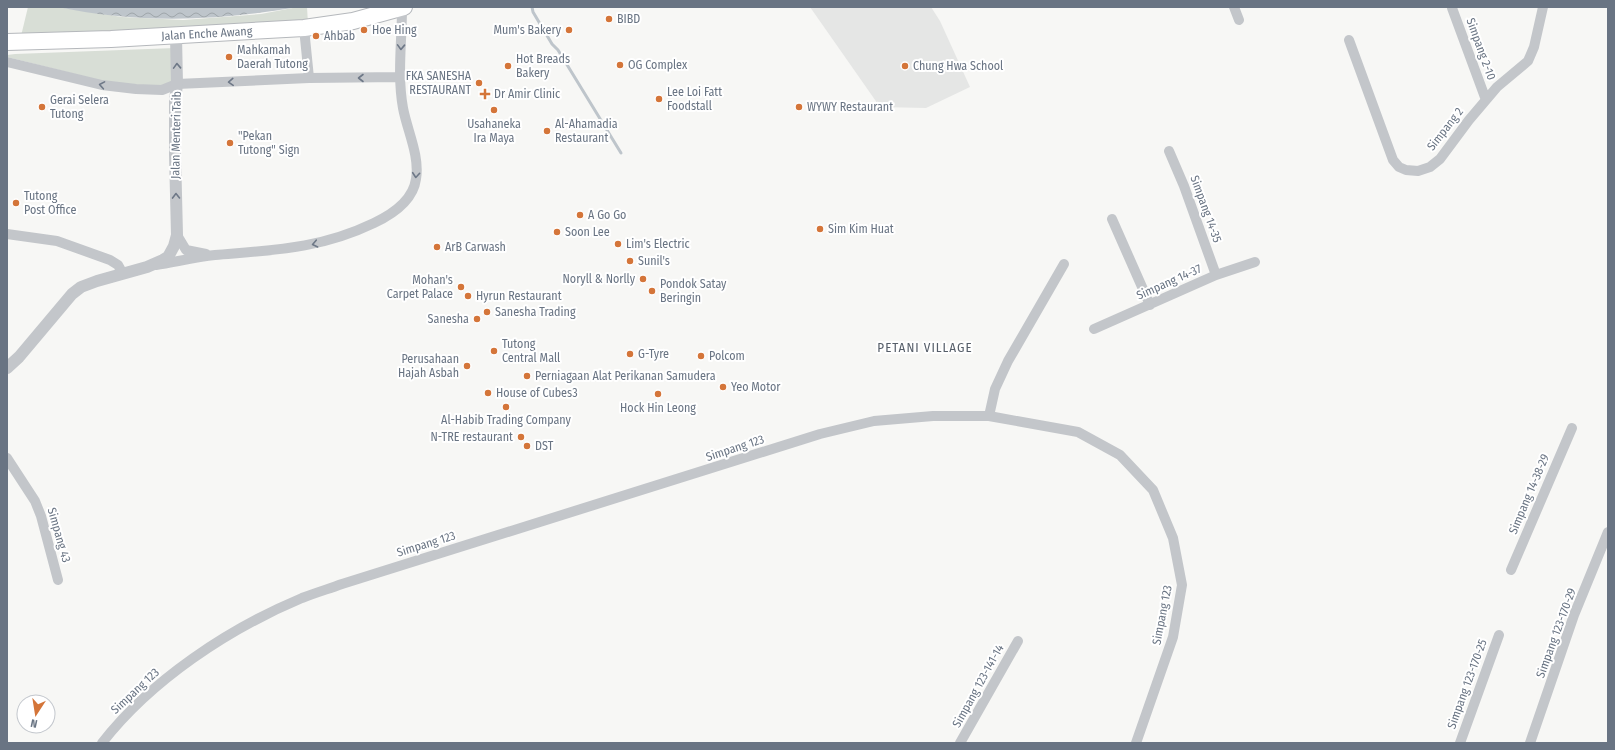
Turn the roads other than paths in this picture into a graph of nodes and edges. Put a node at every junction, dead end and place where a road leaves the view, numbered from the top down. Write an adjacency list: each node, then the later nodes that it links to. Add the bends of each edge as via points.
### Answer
1 (1234, 7): 5 (street)
2 (1543, 7): 14 (street, Simpang 2, via 1534,47 1528,61 1497,87)
3 (403, 8): 6 (main road, Jalan Enche Awang); 12 (street, one-way to 12)
4 (1452, 8): 14 (street, Simpang 2-10)
5 (1239, 20)
6 (304, 28): 7 (main road, Jalan Enche Awang); 11 (street)
7 (176, 36): 9 (main road, Jalan Enche Awang); 13 (street, Jalan Menteri Taib, one-way to 7)
8 (1349, 40): 14 (street, Simpang 2, via 1393,160 1399,167 1418,171 1440,159)
9 (7, 42)
10 (7, 62): 13 (street, one-way to 10, via 162,90 102,85)
11 (309, 78): 12 (street, one-way to 11); 13 (street, one-way to 13)
12 (400, 78): 19 (street, one-way to 19, via 403,107 417,170 415,186 405,202 380,220 321,243)
13 (177, 84): 18 (street, Jalan Menteri Taib, one-way to 13)
14 (1486, 100)
15 (1169, 151): 24 (street, Simpang 14-35)
16 (1112, 219): 25 (street)
17 (7, 234): 23 (street, via 57,241 110,260 118,265)
18 (177, 235): 19 (street, via 186,250); 22 (street, Jalan Menteri Taib, via 168,257)
19 (214, 256): 22 (street)
20 (1255, 262): 24 (street, Simpang 14-37)
21 (1064, 264): 28 (street, via 1008,361 995,389)
22 (147, 267): 23 (street, Jalan Menteri Taib)
23 (123, 274): 27 (street, Jalan Menteri Taib, via 81,287 72,294)
24 (1216, 276): 25 (street, Simpang 14-37)
25 (1150, 305): 26 (street, Simpang 14-37)
26 (1094, 329)
27 (7, 368)
28 (989, 416): 36 (street, Simpang 123, via 874,420 820,434 301,598 227,636 193,658 160,683); 38 (street, Simpang 123, via 1078,432 1120,455 1153,490 1173,538 1182,585 1173,637)
29 (1572, 428): 32 (street, Simpang 14-38-29)
30 (7, 458): 33 (street, Simpang 43, via 42,516)
31 (1608, 532): 40 (street, Simpang 123-170-29, via 1574,615)
32 (1511, 570)
33 (58, 580)
34 (1499, 635): 39 (street, Simpang 123-170-25)
35 (1018, 641): 37 (street, Simpang 123-141-14)
36 (102, 743)
37 (960, 743)
38 (1136, 743)
39 (1460, 743)
40 (1530, 743)

